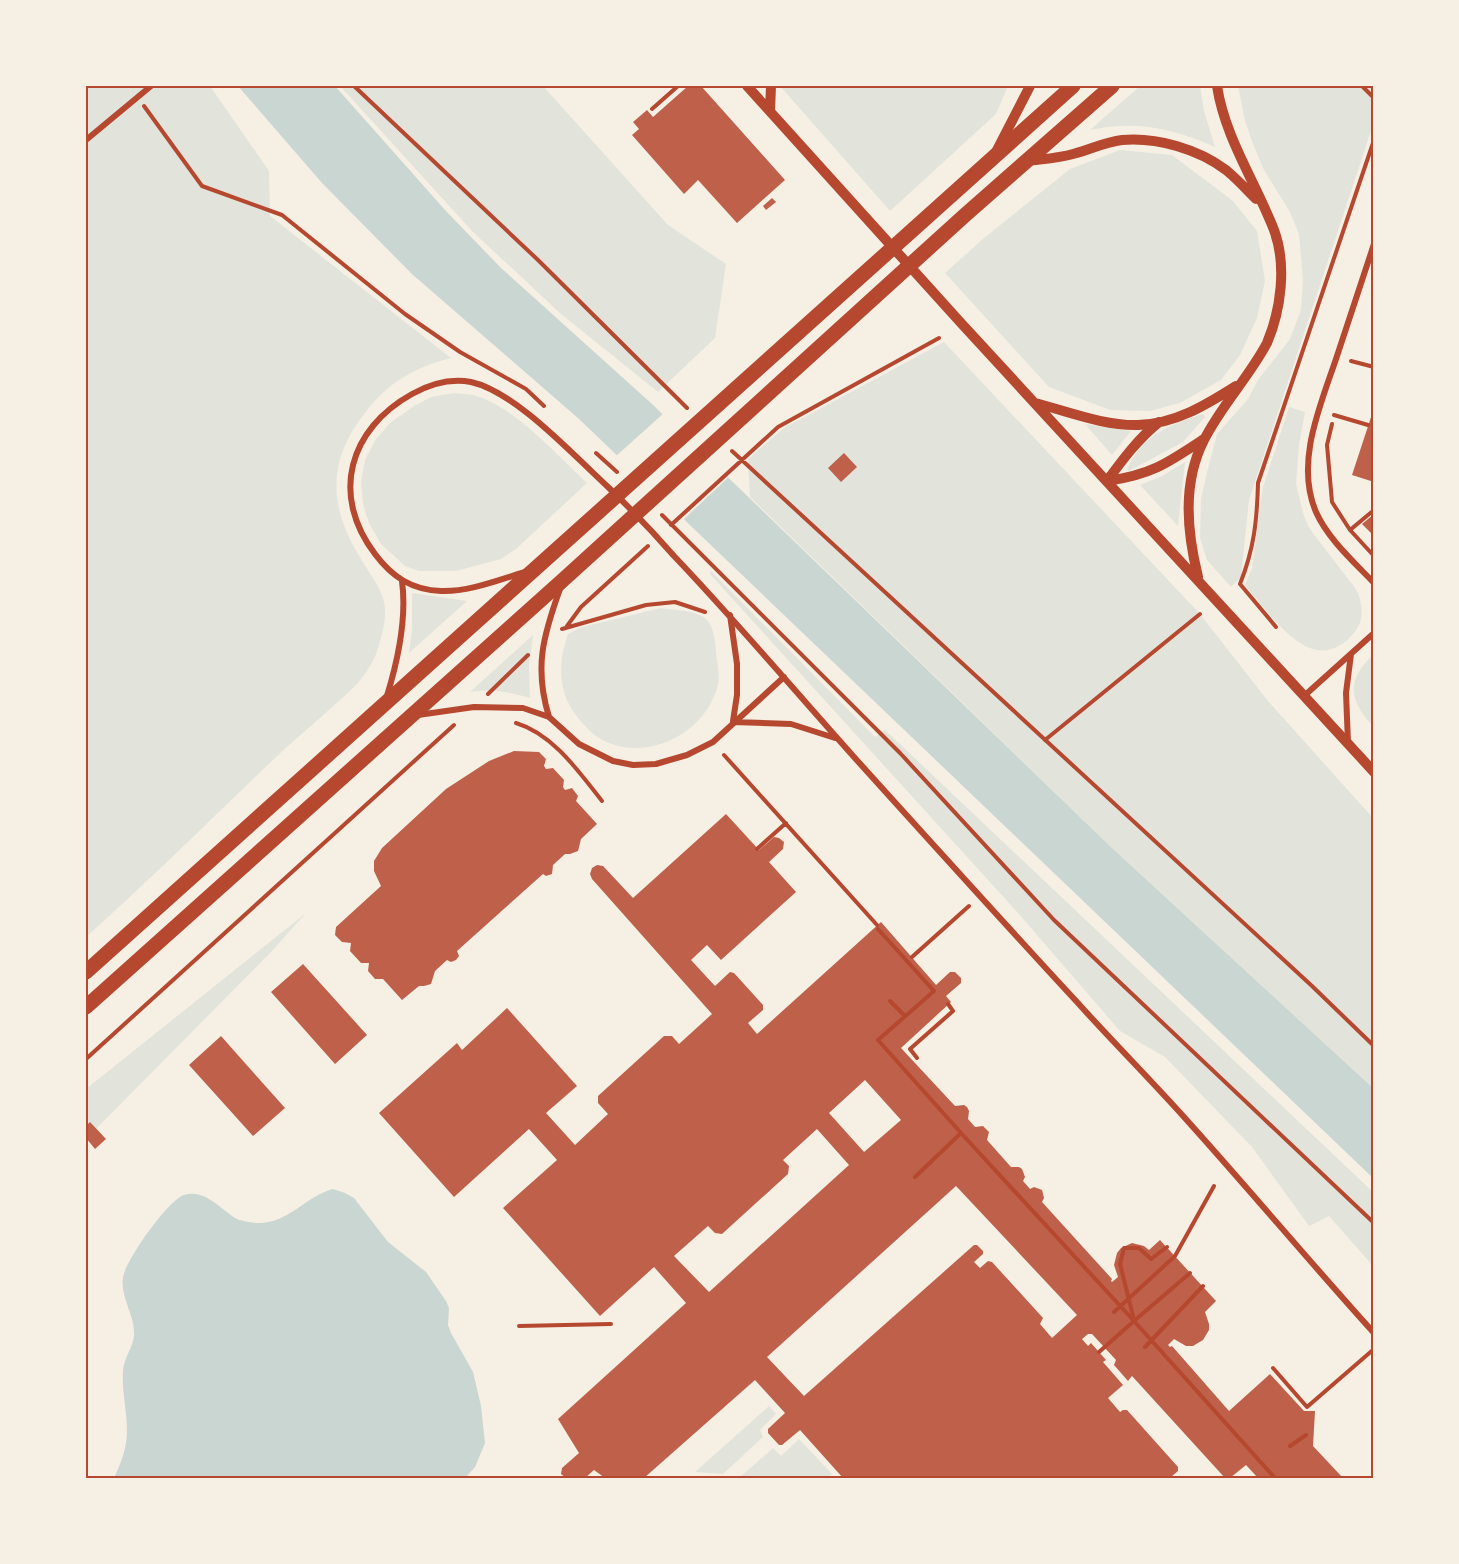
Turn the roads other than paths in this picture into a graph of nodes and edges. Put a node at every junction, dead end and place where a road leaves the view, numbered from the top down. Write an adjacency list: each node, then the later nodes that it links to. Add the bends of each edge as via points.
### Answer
1 (152, 86): 9 (street)
2 (747, 86): 8 (street)
3 (771, 86): 8 (street)
4 (1030, 86): 10 (street)
5 (1073, 86): 10 (main road)
6 (1112, 86): 11 (main road)
7 (1217, 86): 12 (street, via 1223,119)
8 (770, 111): 15 (street)
9 (86, 140)
10 (992, 159): 19 (main road)
11 (1028, 161): 12 (street, via 1122,140 1155,142 1213,161); 20 (main road)
12 (1262, 204): 14 (street, via 1278,244 1279,296 1267,343)
13 (1374, 244): 23 (street, via 1312,433 1309,476 1311,497 1320,520)
14 (1240, 383): 16 (street, via 1200,408); 17 (street)
15 (1034, 402): 16 (street, via 1120,423); 18 (street)
16 (1160, 422): 18 (street, via 1137,442)
17 (1204, 439): 18 (street, via 1146,473); 21 (street, via 1196,461 1187,520)
18 (1107, 481): 21 (street)
19 (531, 571): 22 (street, via 465,590 440,591); 29 (main road)
20 (563, 580): 30 (main road); 31 (street, via 540,667)
21 (1199, 580): 28 (street)
22 (402, 581): 24 (street, via 377,557 357,522 350,499 355,458 370,428 392,406 429,386 464,381 502,395 526,412 625,503); 29 (street, via 404,598 395,669)
23 (1374, 584)
24 (730, 615): 27 (street); 32 (street, via 737,664)
25 (1374, 633): 26 (street)
26 (1351, 654): 28 (street); 34 (street, via 1346,693)
27 (784, 677): 32 (street); 33 (street)
28 (1304, 696): 34 (street)
29 (386, 702): 36 (main road)
30 (411, 716): 31 (street, via 474,707 523,708); 37 (main road)
31 (549, 717): 32 (street, via 593,752 613,761 642,765 687,755 713,741)
32 (732, 722): 33 (street, via 791,724)
33 (837, 738): 38 (street, via 1183,1116)
34 (1348, 744): 35 (street)
35 (1374, 772)
36 (86, 972)
37 (86, 1007)
38 (1374, 1333)

